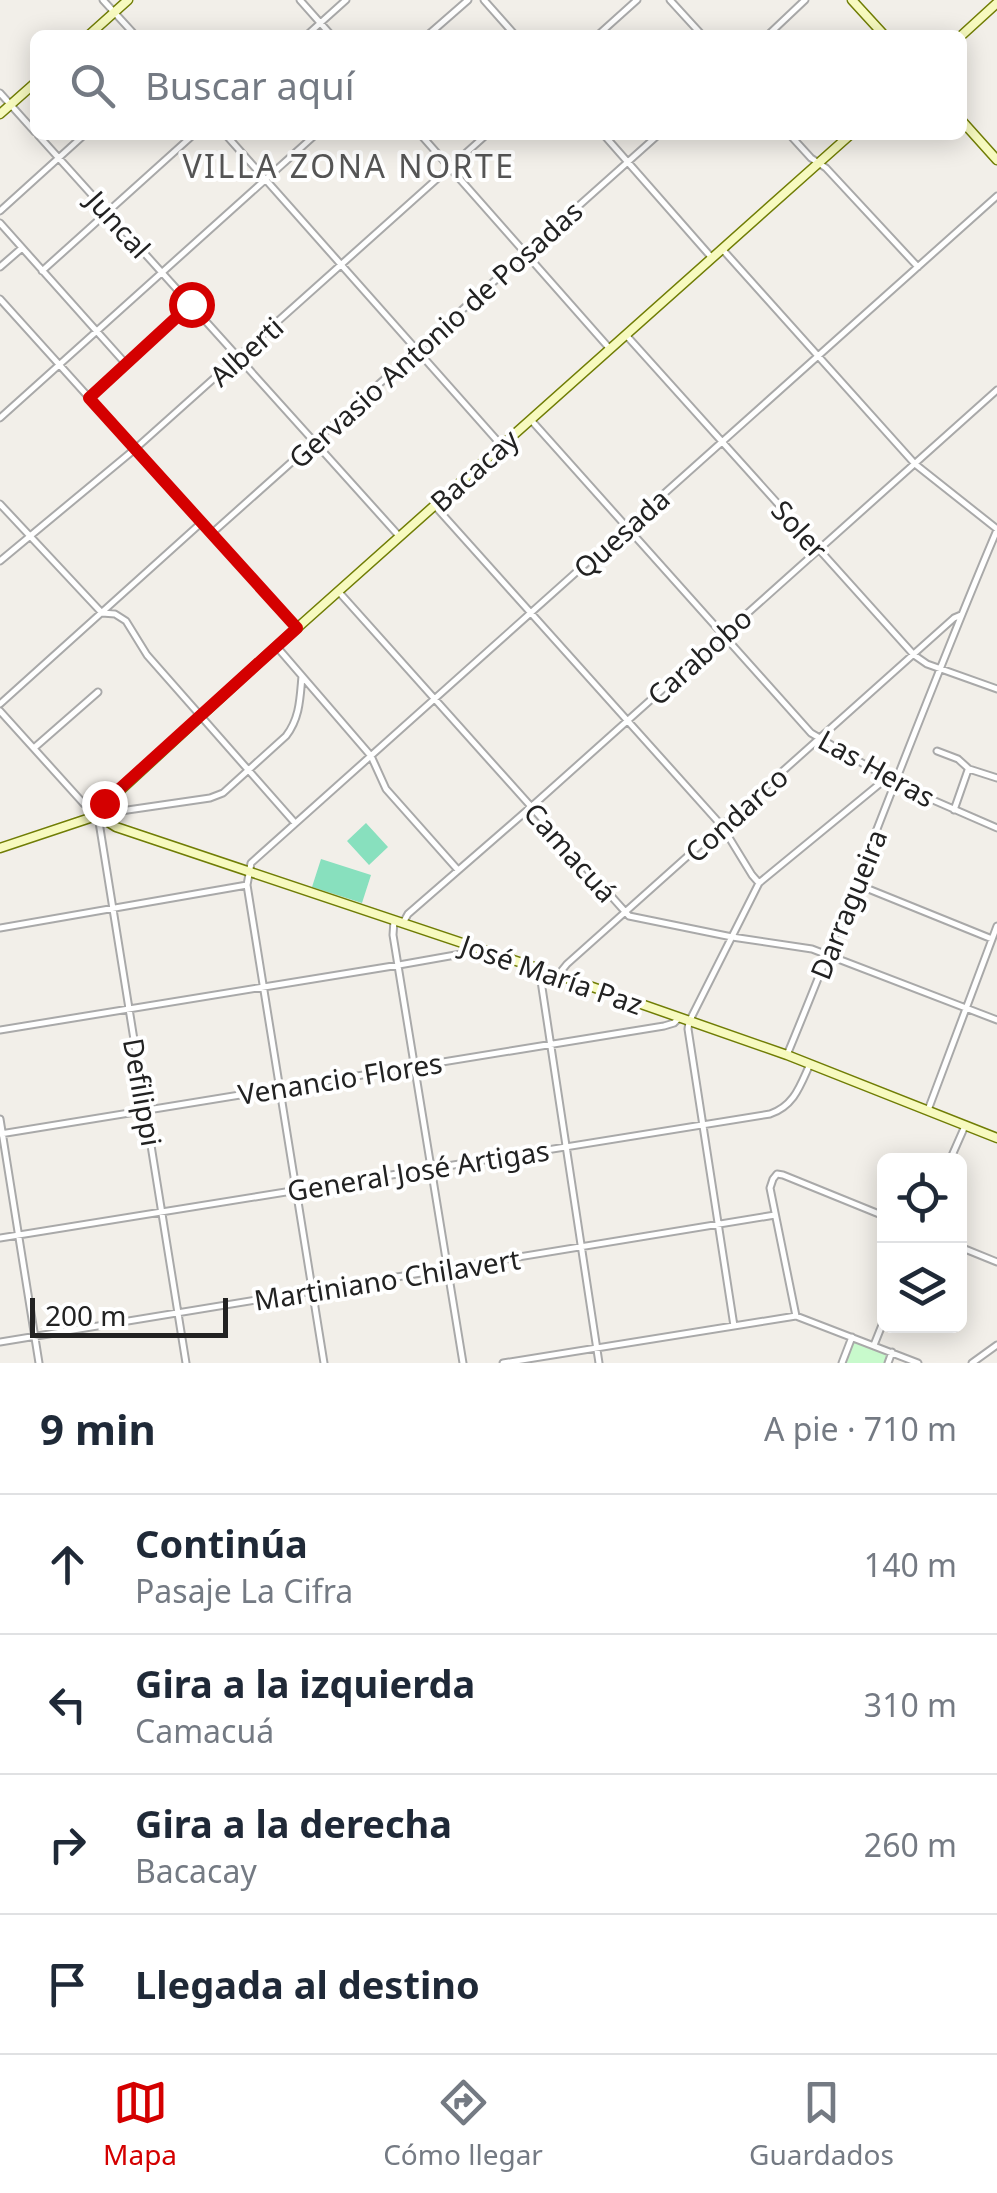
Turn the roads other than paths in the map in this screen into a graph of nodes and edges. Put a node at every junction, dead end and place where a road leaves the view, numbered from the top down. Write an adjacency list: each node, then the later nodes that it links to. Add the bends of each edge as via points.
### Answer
1 (104, 0): 12 (street)
2 (128, 0): 12 (street)
3 (300, 0): 13 (street)
4 (346, 0): 13 (street)
5 (468, 0): 18 (street)
6 (484, 0): 19 (street)
7 (638, 0): 20 (street)
8 (670, 0): 21 (street)
9 (806, 0): 22 (street)
10 (859, 2): 23 (street)
11 (997, 4): 24 (street)
12 (114, 12): 14 (street); 15 (street)
13 (320, 23): 16 (street); 17 (street)
14 (94, 30)
15 (130, 30)
16 (312, 30)
17 (326, 30)
18 (434, 30)
19 (511, 30)
20 (604, 30)
21 (697, 30)
22 (773, 30)
23 (880, 30)
24 (967, 31)
25 (30, 87): 27 (street)
26 (0, 94): 27 (street, Juncal)
27 (10, 105): 28 (street); 29 (street, Juncal)
28 (0, 114)
29 (30, 127)
30 (967, 127): 43 (street)
31 (42, 140): 42 (street, Juncal)
32 (79, 140): 42 (street)
33 (187, 140): 50 (street)
34 (230, 140): 47 (street)
35 (309, 140): 47 (street)
36 (425, 140): 46 (street)
37 (481, 140): 46 (street, Alberti)
38 (608, 140): 44 (street)
39 (652, 140): 44 (street, Gervasio Antonio de Posadas)
40 (795, 140): 45 (street)
41 (844, 140): 45 (street, Bacacay)
42 (59, 158): 49 (street); 50 (street, Juncal)
43 (997, 160)
44 (628, 162): 54 (street, Gervasio Antonio de Posadas); 55 (street)
45 (819, 163): 53 (street, Bacacay); 58 (street)
46 (450, 168): 54 (street); 56 (street, Alberti)
47 (265, 179): 56 (street); 60 (street)
48 (997, 196): 58 (street, Quesada)
49 (0, 211)
50 (107, 212): 59 (street); 60 (street, Juncal)
51 (0, 223): 52 (street)
52 (22, 248): 57 (street); 59 (street)
53 (722, 249): 55 (street, Bacacay); 67 (street)
54 (525, 253): 65 (street); 66 (street, Gervasio Antonio de Posadas)
55 (712, 258): 64 (street, Bacacay)
56 (341, 266): 66 (street); 68 (street, Alberti)
57 (0, 267)
58 (918, 267): 67 (street, Quesada)
59 (42, 270): 63 (street)
60 (162, 272): 62 (street, Juncal); 63 (street)
61 (0, 299): 70 (street)
62 (191, 304): 68 (street, Juncal); 69 (street)
63 (96, 332): 69 (street); 70 (street)
64 (626, 335): 65 (street, Bacacay); 78 (street, Soler)
65 (610, 349): 76 (street, Bacacay)
66 (416, 350): 77 (street, Gervasio Antonio de Posadas); 79 (street)
67 (819, 356): 78 (street, Quesada); 81 (street)
68 (239, 357): 77 (street, Juncal); 80 (street, Alberti)
69 (126, 364): 73 (street)
70 (60, 365): 73 (street); 75 (street)
71 (997, 390): 72 (street, Carabobo)
72 (991, 396): 74 (street); 81 (street, Carabobo)
73 (89, 398): 80 (street)
74 (997, 402)
75 (0, 418)
76 (532, 420): 79 (street, Bacacay); 85 (street, Las Heras)
77 (314, 442): 87 (street, Gervasio Antonio de Posadas); 89 (street, Juncal)
78 (722, 442): 85 (street, Quesada); 90 (street, Soler)
79 (502, 446): 83 (street, Bacacay)
80 (135, 449): 84 (street); 88 (street, Alberti)
81 (915, 464): 86 (street); 90 (street, Carabobo)
82 (0, 504): 88 (street)
83 (434, 505): 89 (street, Bacacay); 94 (street)
84 (202, 523): 87 (street); 93 (street)
85 (628, 527): 94 (street, Quesada); 97 (street, Las Heras)
86 (997, 530): 95 (street, Darragueira)
87 (211, 534): 96 (street)
88 (29, 536): 91 (street, Alberti); 93 (street)
89 (400, 537): 92 (street, Bacacay)
90 (818, 550): 97 (street, Carabobo); 99 (street, Soler)
91 (0, 562)
92 (338, 590): 96 (street, Bacacay); 104 (street, Camacuá)
93 (102, 613): 105 (street); 106 (street, via 126,621 146,655)
94 (530, 614): 104 (street, Quesada); 107 (street)
95 (961, 615): 99 (street, Condarco); 100 (street, Darragueira)
96 (297, 628): 98 (street, Bacacay)
97 (722, 635): 107 (street, Carabobo); 108 (street, Las Heras)
98 (277, 646): 101 (street); 106 (street, Bacacay)
99 (914, 656): 100 (street, Soler); 108 (street, Condarco)
100 (940, 668): 102 (street, Soler); 116 (street, Darragueira)
101 (302, 676): 111 (street); 113 (street, via 292,728)
102 (997, 688)
103 (98, 692): 109 (street)
104 (435, 700): 111 (street, Quesada); 117 (street, Camacuá)
105 (0, 708): 109 (street)
106 (200, 716): 113 (street); 119 (street, Bacacay)
107 (626, 720): 117 (street, Carabobo); 121 (street)
108 (819, 740): 114 (street, Las Heras); 121 (street, Condarco)
109 (34, 748): 119 (street)
110 (937, 750): 112 (street)
111 (372, 756): 120 (street, Quesada); 124 (street, via 388,792)
112 (968, 769): 115 (street); 118 (street)
113 (249, 770): 119 (street, via 218,796); 120 (street)
114 (888, 778): 116 (street, Las Heras); 126 (street)
115 (997, 778)
116 (896, 783): 118 (street, Las Heras); 127 (street, Darragueira)
117 (531, 807): 124 (street, Carabobo); 130 (street, Camacuá)
118 (954, 810): 122 (street, Las Heras)
119 (100, 815): 123 (street); 125 (street, José María Paz); 129 (street, Defilippi)
120 (295, 823): 125 (street, Quesada)
121 (722, 826): 126 (street); 130 (street, Condarco)
122 (997, 828)
123 (0, 848)
124 (458, 870): 131 (street, Carabobo)
125 (249, 871): 128 (street); 131 (street, José María Paz)
126 (760, 883): 134 (street)
127 (856, 884): 135 (street); 137 (street, Darragueira)
128 (247, 885): 129 (street); 141 (street)
129 (112, 909): 133 (street); 143 (street, Defilippi)
130 (625, 913): 134 (street, Camacuá); 140 (street, Condarco)
131 (398, 922): 136 (street, José María Paz); 138 (street, via 392,928)
132 (997, 926): 135 (street)
133 (0, 928)
134 (732, 937): 137 (street, Camacuá); 146 (street)
135 (992, 939): 142 (street)
136 (475, 948): 138 (street); 139 (street, José María Paz)
137 (828, 954): 142 (street, Camacuá); 149 (street, Darragueira)
138 (399, 965): 141 (street); 151 (street)
139 (544, 970): 140 (street, José María Paz); 148 (street)
140 (558, 975): 144 (street, José María Paz)
141 (263, 988): 143 (street); 152 (street)
142 (966, 1008): 145 (street, Camacuá); 154 (street)
143 (129, 1010): 147 (street); 153 (street, Defilippi)
144 (679, 1018): 146 (street, José María Paz); 148 (street, Venancio Flores)
145 (997, 1020)
146 (689, 1022): 149 (street, José María Paz); 156 (street)
147 (0, 1030)
148 (550, 1044): 151 (street, Venancio Flores); 160 (street)
149 (787, 1055): 150 (street, José María Paz)
150 (810, 1064): 154 (street, José María Paz); 156 (street, General José Artigas, via 796,1096 778,1112)
151 (415, 1066): 152 (street, Venancio Flores); 162 (street)
152 (280, 1088): 153 (street, Venancio Flores); 163 (street)
153 (146, 1110): 158 (street, Venancio Flores); 164 (street, Defilippi)
154 (928, 1110): 157 (street, José María Paz)
155 (0, 1119): 158 (street)
156 (703, 1124): 160 (street, General José Artigas); 167 (street)
157 (965, 1126): 159 (street, José María Paz); 161 (street)
158 (1, 1134): 168 (street)
159 (997, 1138)
160 (566, 1146): 162 (street, General José Artigas); 170 (street)
161 (953, 1153)
162 (432, 1168): 163 (street, General José Artigas); 173 (street)
163 (297, 1189): 164 (street, General José Artigas); 174 (street)
164 (162, 1212): 168 (street, General José Artigas); 175 (street, Defilippi)
165 (877, 1213): 166 (street, via 778,1174 770,1185)
166 (774, 1215): 167 (street, Martiniano Chilavert); 176 (street)
167 (718, 1224): 170 (street, Martiniano Chilavert); 177 (street)
168 (18, 1235): 169 (street, General José Artigas); 179 (street)
169 (0, 1238)
170 (582, 1247): 173 (street, Martiniano Chilavert); 184 (street)
171 (967, 1250): 172 (street)
172 (997, 1262)
173 (448, 1270): 174 (street, Martiniano Chilavert); 189 (street)
174 (312, 1290): 175 (street, Martiniano Chilavert); 188 (street)
175 (178, 1313): 179 (street, Martiniano Chilavert); 187 (street, Defilippi)
176 (796, 1316): 177 (street); 180 (street)
177 (734, 1326): 184 (street)
178 (879, 1333): 183 (street)
179 (35, 1336): 181 (street, Martiniano Chilavert); 186 (street)
180 (852, 1337): 183 (street); 192 (street)
181 (0, 1342)
182 (997, 1345): 195 (street)
183 (874, 1346): 185 (street)
184 (597, 1348): 190 (street); 191 (street)
185 (892, 1352): 193 (street); 194 (street)
186 (40, 1363)
187 (186, 1363)
188 (324, 1363)
189 (463, 1363)
190 (503, 1363)
191 (599, 1363)
192 (842, 1363)
193 (888, 1363)
194 (918, 1363)
195 (972, 1363)

